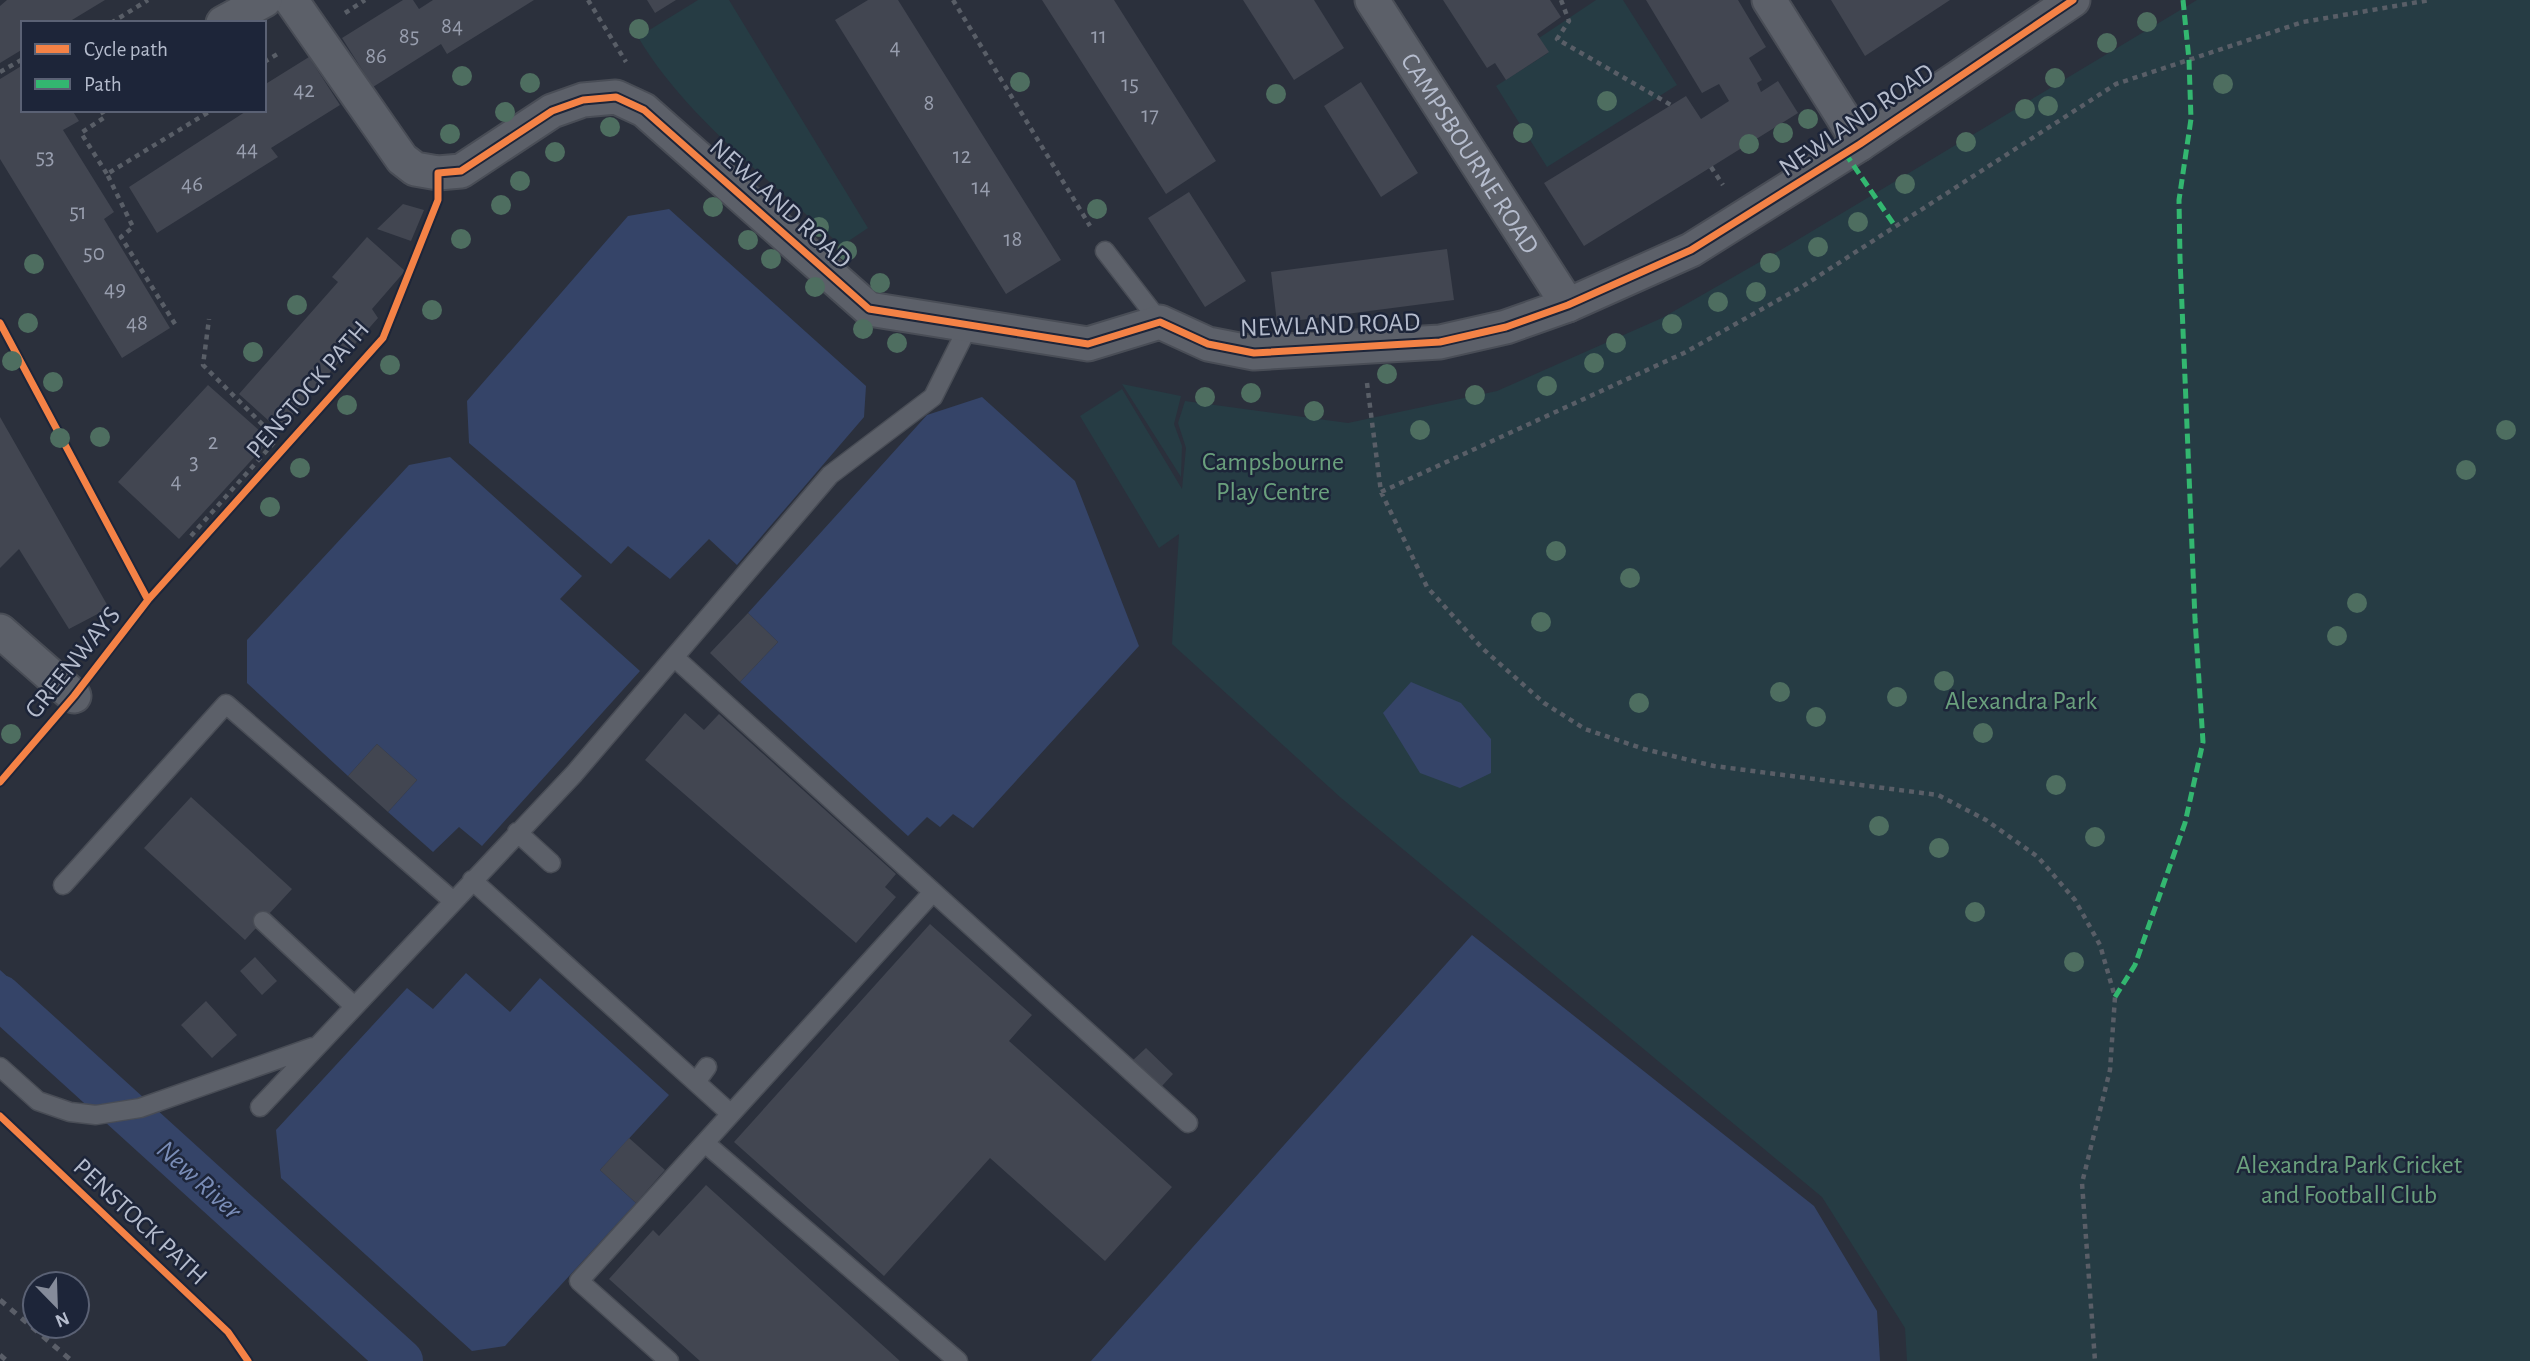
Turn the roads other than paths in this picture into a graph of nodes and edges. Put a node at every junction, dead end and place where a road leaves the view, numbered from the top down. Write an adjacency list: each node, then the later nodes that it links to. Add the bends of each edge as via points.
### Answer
1 (265, 0): 6 (street)
2 (291, 0): 11 (street, NEWLAND ROAD, via 402,159 415,169 461,171 552,111 583,100 616,97 643,110 869,309)
3 (1373, 0): 9 (street, CAMPSBOURNE ROAD)
4 (1769, 0): 7 (street)
5 (2073, 0): 7 (street, NEWLAND ROAD)
6 (227, 21)
7 (1860, 144): 9 (street, NEWLAND ROAD, via 1691,250)
8 (1105, 251): 10 (lane)
9 (1568, 305): 10 (street, NEWLAND ROAD, via 1506,327 1440,342 1254,353 1208,344)
10 (1160, 322): 11 (street, NEWLAND ROAD, via 1088,344)
11 (969, 326): 13 (lane, via 933,397 830,475)
12 (0, 631): 14 (street)
13 (674, 657): 15 (lane, via 574,774); 19 (lane)
14 (74, 696)
15 (517, 832): 16 (lane); 17 (lane)
16 (551, 863)
17 (472, 880): 20 (lane); 26 (lane)
18 (63, 885): 20 (lane, via 226,704)
19 (933, 892): 28 (lane); 29 (lane)
20 (452, 900): 22 (lane)
21 (263, 921): 22 (lane)
22 (354, 1006): 23 (lane)
23 (314, 1046): 24 (lane, via 140,1108 96,1115 38,1101); 27 (lane)
24 (0, 1067)
25 (707, 1068): 26 (lane)
26 (696, 1082): 28 (lane)
27 (260, 1107)
28 (731, 1114): 30 (lane)
29 (1188, 1123)
30 (705, 1143): 31 (lane, via 579,1280); 32 (lane)
31 (669, 1361)
32 (958, 1361)

